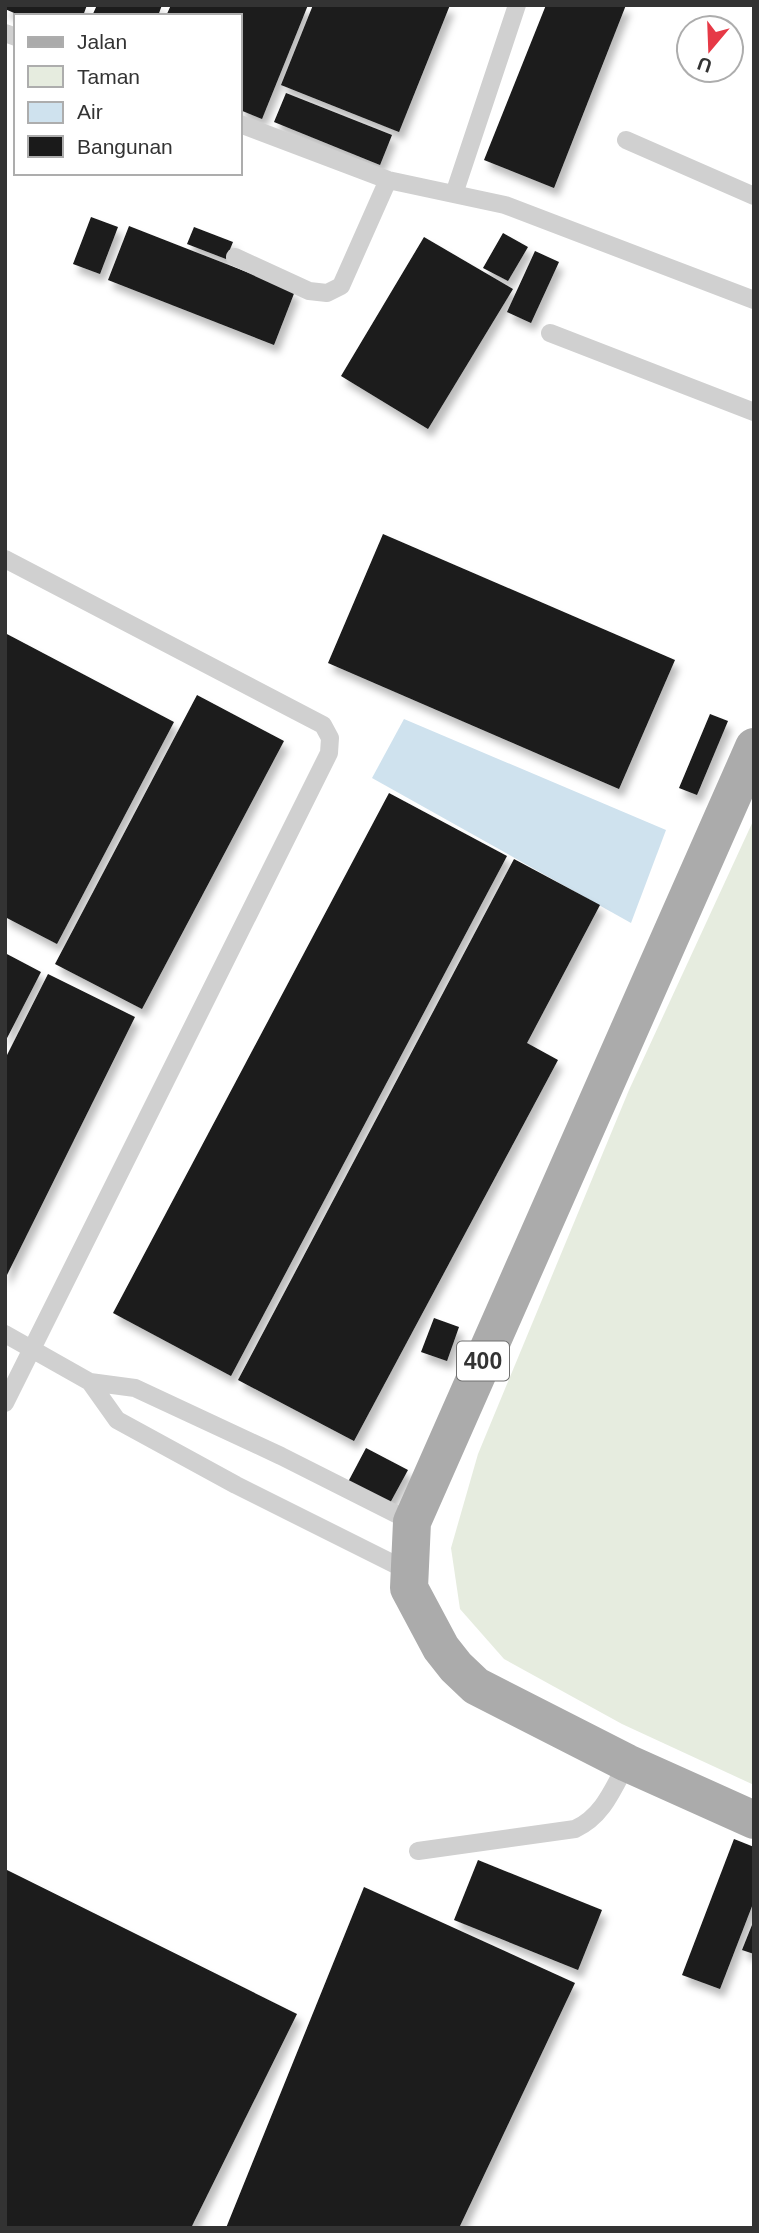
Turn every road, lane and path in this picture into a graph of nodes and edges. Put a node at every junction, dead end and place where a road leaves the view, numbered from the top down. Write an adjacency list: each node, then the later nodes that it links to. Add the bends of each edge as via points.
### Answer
1 (517, 5): 5 (lane)
2 (242, 125): 4 (lane)
3 (626, 140): 6 (lane)
4 (388, 180): 5 (lane); 7 (lane, via 341,286 327,293 309,291)
5 (454, 194): 8 (lane, via 505,205)
6 (754, 196)
7 (235, 257)
8 (754, 300)
9 (550, 333): 10 (lane)
10 (754, 412)
11 (5, 559): 14 (lane, via 323,725 330,738 329,753)
12 (754, 747): 17 (main road, 400)
13 (5, 1334): 14 (lane)
14 (33, 1348): 15 (lane); 16 (lane)
15 (90, 1382): 17 (lane, via 135,1388); 18 (lane, via 117,1420)
16 (5, 1403)
17 (412, 1522): 18 (main road, 400)
18 (410, 1572): 19 (main road, 400, via 409,1588 428,1625 456,1667 476,1686)
19 (626, 1763): 20 (main road, 400); 21 (lane, via 598,1813 575,1829)
20 (754, 1821)
21 (418, 1851)

